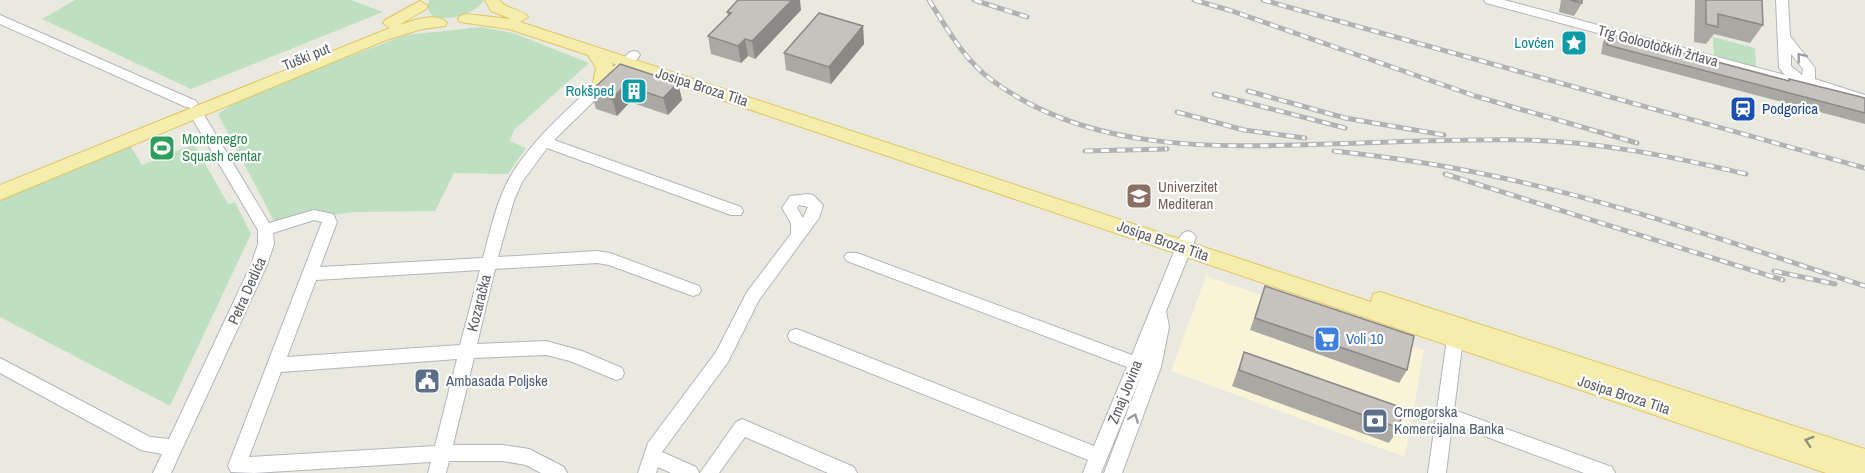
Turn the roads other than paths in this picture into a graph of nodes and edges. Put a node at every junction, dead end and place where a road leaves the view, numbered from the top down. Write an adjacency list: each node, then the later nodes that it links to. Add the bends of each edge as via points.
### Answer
1 (492, 0): 8 (main road, via 483,11); 10 (main road, Josipa Broza Tita, via 503,11)
2 (510, 0): 10 (main road, via 519,11)
3 (1490, 0): 6 (street, Trg Golootočkih žrtava)
4 (1782, 0): 11 (street)
5 (421, 2): 9 (main road, via 424,17); 19 (main road, Tuški put, via 411,13 391,23)
6 (1522, 5): 15 (street, Trg Golootočkih žrtava)
7 (0, 19): 19 (street)
8 (466, 20): 9 (main road, Tuški put); 12 (main road, Josipa Broza Tita, via 511,24)
9 (439, 23): 19 (main road, Tuški put, via 390,33 312,66)
10 (548, 27): 13 (main road, Josipa Broza Tita)
11 (1784, 37): 14 (street); 16 (street, one-way to 11, via 1809,68)
12 (593, 51): 13 (main road, Josipa Broza Tita); 17 (main road, via 605,67)
13 (630, 58): 17 (street, Kozaračka); 26 (main road, Josipa Broza Tita)
14 (1785, 68): 15 (street); 16 (street)
15 (1770, 75): 16 (street, Trg Golootočkih žrtava)
16 (1806, 82): 18 (street)
17 (601, 87): 20 (street, Kozaračka)
18 (1865, 100)
19 (193, 108): 21 (main road); 22 (main road); 24 (street)
20 (544, 142): 23 (street); 28 (street, Kozaračka, via 516,180)
21 (0, 181)
22 (0, 193)
23 (736, 211)
24 (265, 230): 29 (street, via 314,215 328,218 330,226); 39 (street, Petra Dedića, via 266,244 259,265)
25 (798, 234): 43 (street, via 749,303 722,357 659,442)
26 (1186, 242): 32 (main road, Josipa Broza Tita); 36 (street, Zmaj Jovina, via 1157,311 1162,327); 42 (main road, Josipa Broza Tita, one-way to 26)
27 (852, 257): 36 (street)
28 (489, 263): 29 (street); 30 (street, via 604,258); 33 (street, Kozaračka)
29 (311, 274): 35 (street)
30 (693, 290)
31 (796, 336): 41 (street)
32 (1455, 339): 38 (street); 54 (main road, Josipa Broza Tita)
33 (467, 351): 35 (street); 37 (street, via 551,348); 40 (street, Kozaračka)
34 (0, 365): 39 (street, via 147,444)
35 (275, 365): 40 (street, via 237,466)
36 (1144, 366): 41 (street, Zmaj Jovina); 51 (street, Zmaj Jovina, one-way to 36, via 1143,398)
37 (616, 374)
38 (1445, 414): 52 (street); 53 (street)
39 (174, 448): 44 (street, Petra Dedića)
40 (442, 453): 45 (street, Kozaračka); 46 (street, via 517,454)
41 (1099, 456): 50 (street, Zmaj Jovina)
42 (1865, 459)
43 (649, 464): 47 (street)
44 (162, 473)
45 (437, 473)
46 (558, 473)
47 (690, 473)
48 (709, 473): 49 (street, via 742,427)
49 (848, 473)
50 (1092, 473)
51 (1113, 473)
52 (1437, 473)
53 (1606, 473)
54 (1857, 473)

